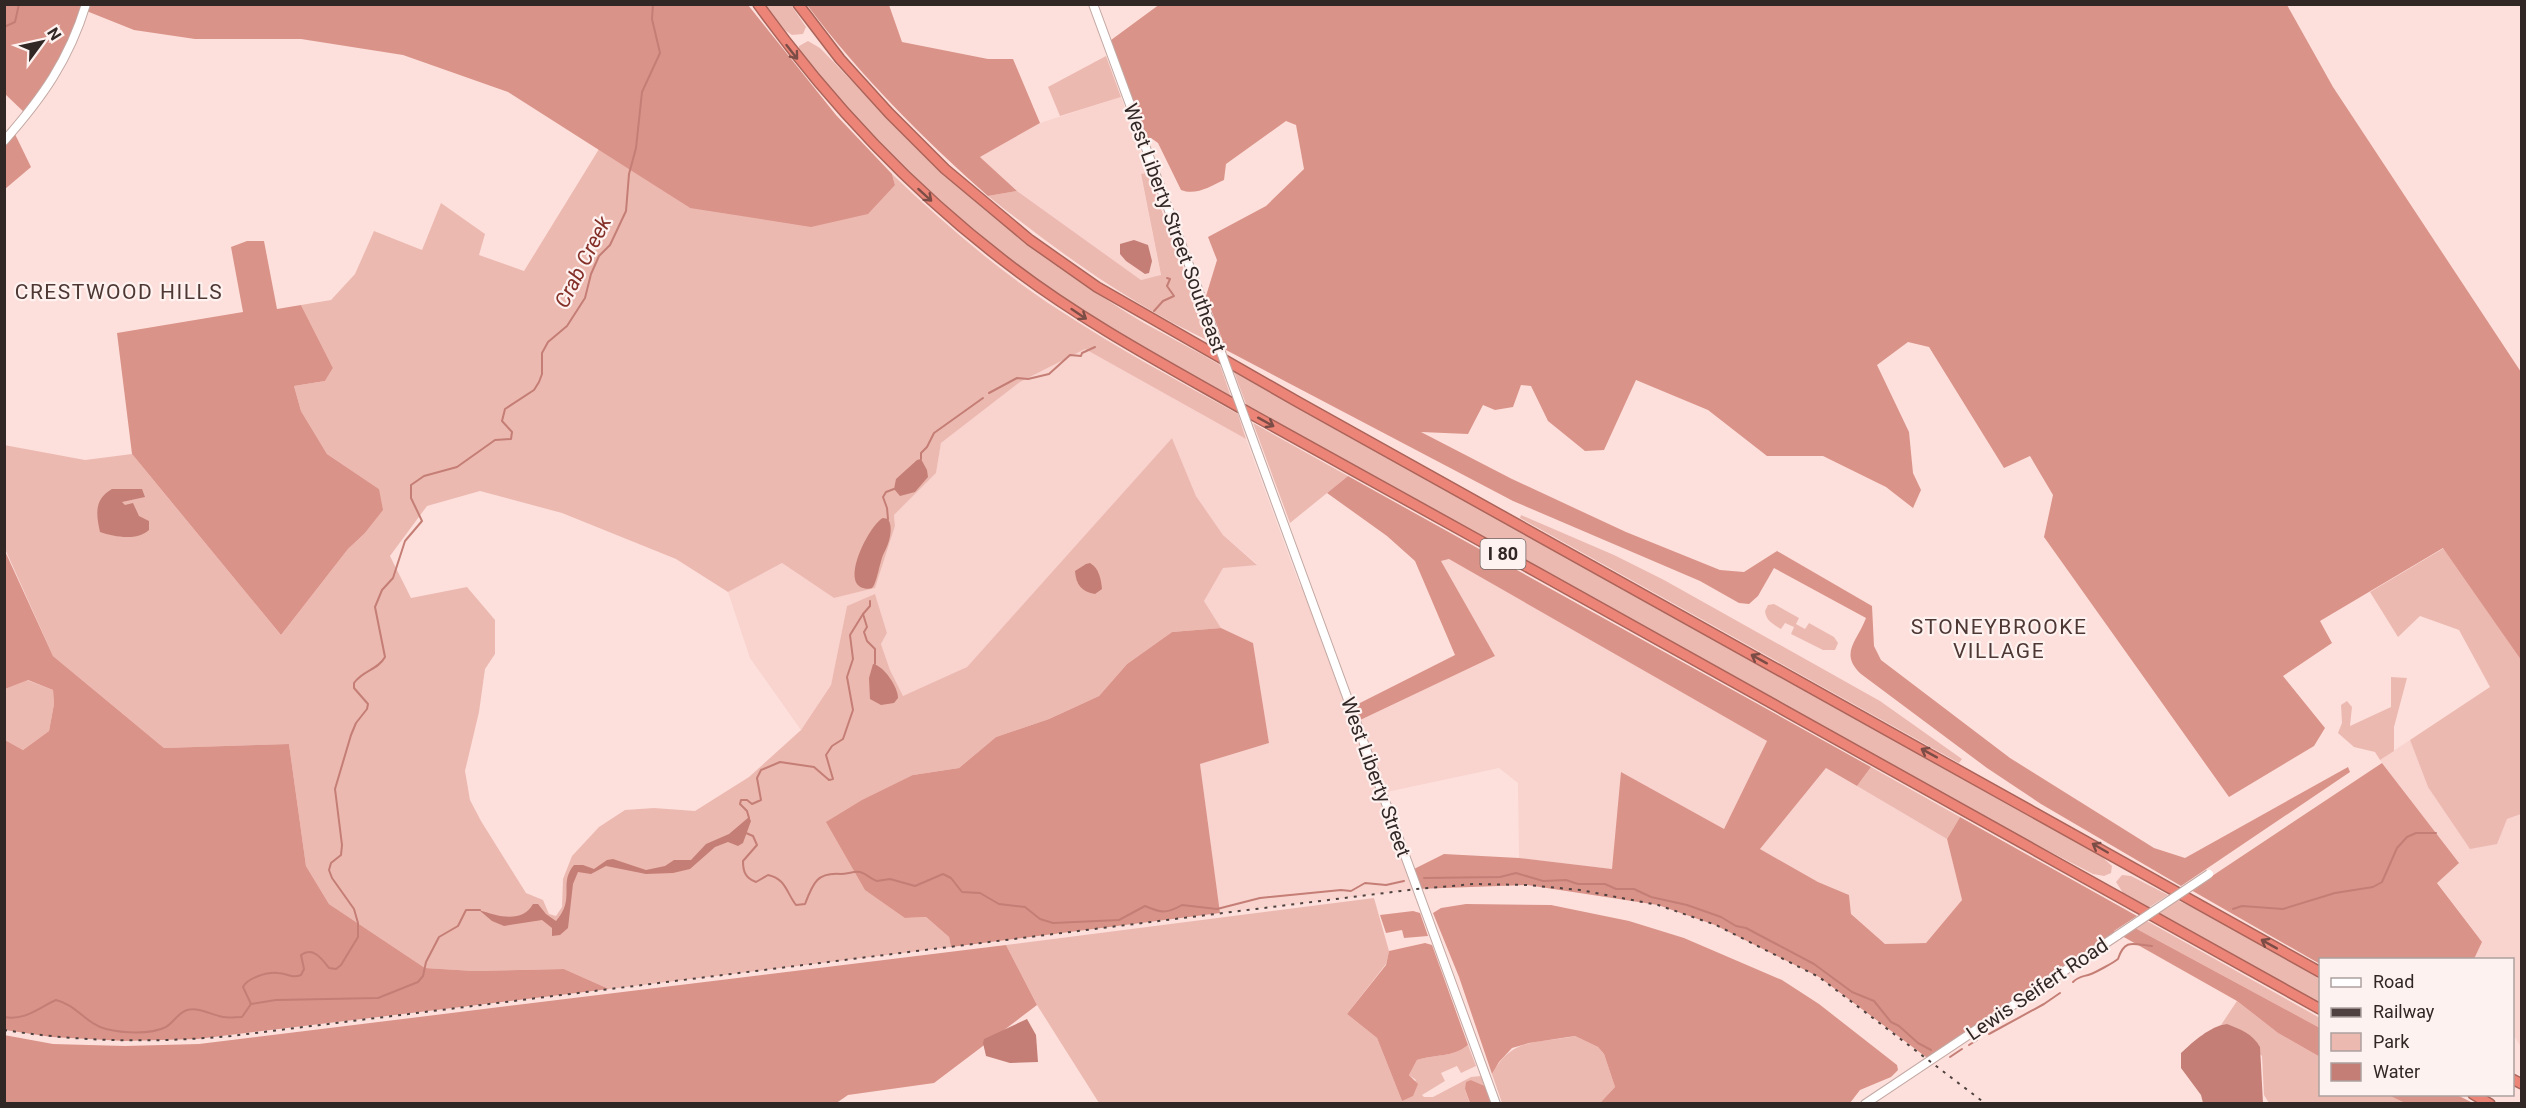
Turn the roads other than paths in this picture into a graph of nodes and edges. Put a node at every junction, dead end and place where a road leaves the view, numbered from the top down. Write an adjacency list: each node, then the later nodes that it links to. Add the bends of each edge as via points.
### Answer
1 (86, 4): 5 (main road, via 60,69)
2 (758, 4): 9 (highway, I 80, one-way to 9, via 831,98 906,177 1010,266 1086,319)
3 (798, 4): 8 (highway, I 80, one-way to 3, via 1097,287 1030,240 945,169 840,59)
4 (1093, 4): 6 (main road, West Liberty Street Southeast, bridge)
5 (4, 141)
6 (1257, 451): 11 (main road, West Liberty Street)
7 (2210, 874): 12 (main road, Lewis Seifert Road, bridge)
8 (2319, 971)
9 (2319, 1008)
10 (2475, 1096): 13 (highway)
11 (1496, 1104)
12 (1865, 1104)
13 (2490, 1104)

